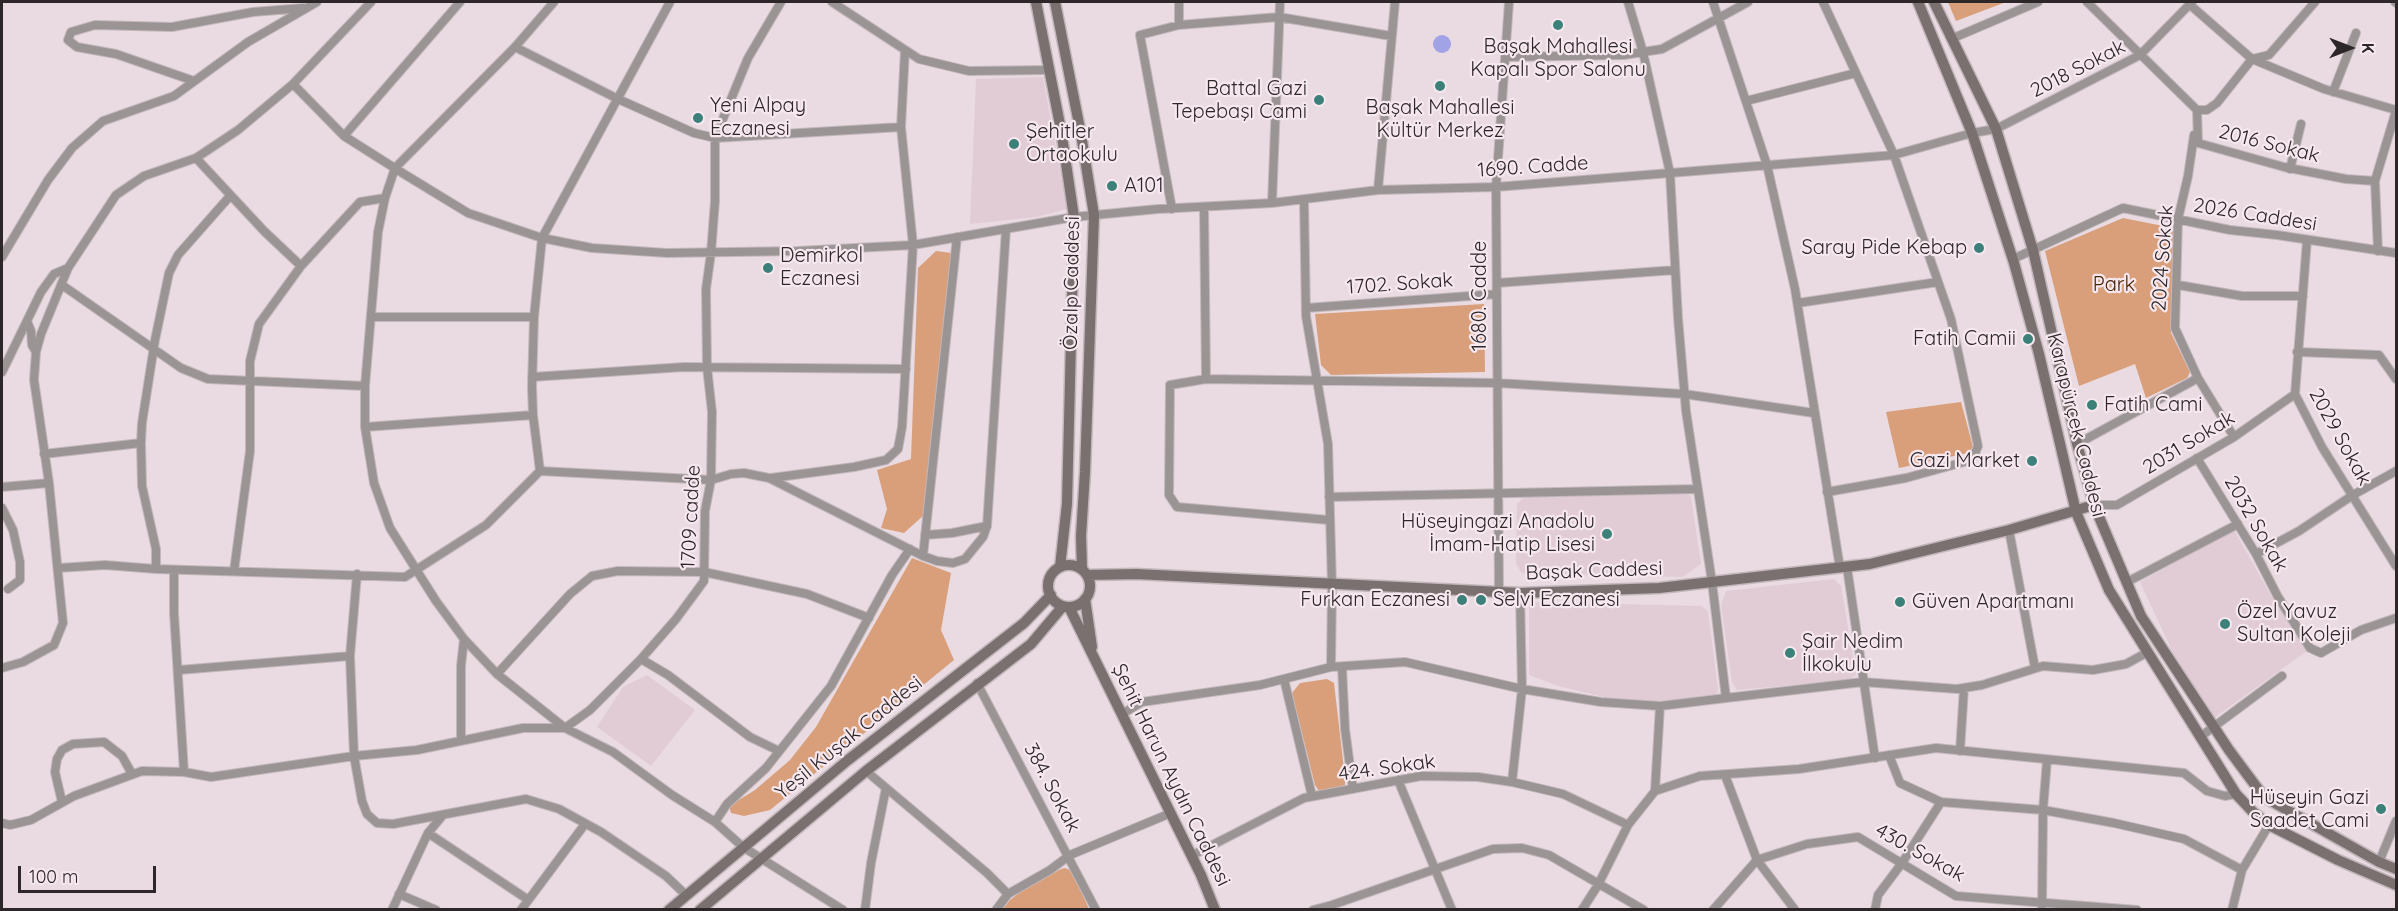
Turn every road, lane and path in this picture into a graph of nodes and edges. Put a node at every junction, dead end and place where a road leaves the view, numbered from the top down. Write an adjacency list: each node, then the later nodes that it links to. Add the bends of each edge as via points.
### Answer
1 (317, 2): 24 (street)
2 (371, 2): 40 (street)
3 (460, 2): 50 (street)
4 (554, 2): 31 (street)
5 (670, 2): 42 (street)
6 (781, 2): 51 (street, 1709 cadde, via 747,58)
7 (832, 2): 32 (street)
8 (1036, 2): 37 (main road, Özalp Caddesi)
9 (1055, 2): 67 (main road, Özalp Caddesi)
10 (1179, 2): 27 (street)
11 (1280, 2): 25 (street)
12 (1395, 2): 29 (street)
13 (1509, 2): 35 (street, 1680. Cadde)
14 (1628, 2): 33 (street)
15 (1713, 2): 26 (street)
16 (1748, 2): 26 (street)
17 (1823, 2): 38 (street)
18 (1918, 2): 49 (main road, Karapürçek Caddesi)
19 (1934, 2): 30 (main road, Karapürçek Caddesi)
20 (2038, 2): 30 (street)
21 (2087, 2): 34 (street, 2016 Sokak)
22 (2315, 2): 36 (street, via 2269,55)
23 (2191, 3): 34 (street, 2018 Sokak); 36 (street)
24 (305, 8): 39 (street); 39 (street, via 253,12 172,27 95,25 71,32 68,40 77,47 116,54)
25 (1279, 17): 27 (street); 29 (street); 64 (street)
26 (1719, 18): 33 (street, via 1662,49); 43 (street)
27 (1179, 25): 66 (street, via 1140,35)
28 (2356, 33): 41 (street)
29 (1391, 36): 60 (street)
30 (1951, 39): 48 (main road, Karapürçek Caddesi)
31 (516, 47): 42 (street); 55 (street)
32 (906, 50): 37 (street, via 919,59 969,71); 47 (street)
33 (1643, 52): 35 (street); 57 (street)
34 (2140, 55): 44 (street, 2016 Sokak); 48 (street, 2018 Sokak)
35 (1506, 57): 59 (street, 1680. Cadde)
36 (2252, 59): 41 (street); 44 (street, via 2217,104)
37 (1049, 70): 68 (main road, Özalp Caddesi)
38 (1856, 73): 43 (street); 52 (street)
39 (194, 81): 79 (street, via 174,96 103,121 72,148)
40 (293, 84): 50 (street, 1690. Cadde); 53 (street, via 238,130)
41 (2333, 92): 45 (street)
42 (618, 99): 51 (street, via 694,133); 72 (street)
43 (1746, 101): 54 (street)
44 (2197, 110): 56 (street, 2016 Sokak, via 2198,142); 69 (street, 2024 Sokak)
45 (2397, 111): 58 (street)
46 (2301, 124): 56 (street)
47 (901, 127): 51 (street); 74 (street)
48 (1996, 129): 49 (street, 2018 Sokak); 75 (main road, Karapürçek Caddesi)
49 (1972, 133): 52 (street, 1690. Cadde); 80 (main road, Karapürçek Caddesi)
50 (344, 136): 55 (street, 1690. Cadde)
51 (715, 138): 77 (street, 1709 cadde)
52 (1894, 155): 54 (street, 1690. Cadde); 84 (street)
53 (196, 158): 61 (street); 82 (street, via 144,176 116,195)
54 (1767, 165): 57 (street, 1690. Cadde); 90 (street)
55 (395, 168): 62 (street); 72 (street, 1690. Cadde, via 468,213)
56 (2290, 168): 58 (street, 2016 Sokak)
57 (1670, 173): 59 (street, 1690. Cadde); 83 (street)
58 (2375, 181): 76 (street)
59 (1496, 187): 60 (street, 1690. Cadde); 85 (street, 1680. Cadde)
60 (1378, 190): 63 (street, 1690. Cadde)
61 (230, 196): 81 (street); 95 (street, via 178,255 169,273)
62 (385, 198): 81 (street, via 360,202); 92 (street, via 378,232)
63 (1304, 199): 64 (street, 1690. Cadde); 91 (street)
64 (1272, 203): 65 (street, 1690. Cadde)
65 (1204, 207): 66 (street, 1690. Cadde); 104 (street)
66 (1172, 209): 67 (street, 1690. Cadde)
67 (1094, 214): 68 (street, 1690. Cadde); 151 (main road, Özalp Caddesi, via 1081,536)
68 (1074, 217): 70 (street, 1690. Cadde); 143 (main road, Özalp Caddesi, via 1067,504)
69 (2178, 219): 73 (street, 2026 Caddesi); 75 (street, 2026 Caddesi, via 2123,208); 87 (street, 2024 Sokak)
70 (1006, 229): 71 (street, 1690. Cadde); 136 (street)
71 (957, 237): 74 (street, 1690. Cadde); 138 (street)
72 (542, 238): 77 (street, 1690. Cadde, via 591,248); 93 (street)
73 (2307, 240): 76 (street, 2026 Caddesi); 89 (street, 2029 Sokak)
74 (914, 245): 77 (street, 1690. Cadde); 99 (street)
75 (2033, 250): 80 (street, 2026 Caddesi); 117 (main road, Karapürçek Caddesi)
76 (2378, 251): 78 (street, 2026 Caddesi)
77 (711, 253): 98 (street, 1709 cadde, via 706,289)
78 (2397, 253)
79 (2, 257)
80 (2013, 259): 133 (main road, Karapürçek Caddesi, via 2040,354)
81 (301, 267): 106 (street, via 259,324 250,361)
82 (68, 268): 86 (street); 94 (street, via 54,274)
83 (1675, 270): 85 (street); 110 (street)
84 (1938, 282): 90 (street); 128 (street, via 1951,319 1970,402 1978,446 1974,456 1906,478)
85 (1497, 283): 88 (street, 1680. Cadde)
86 (62, 285): 95 (street); 96 (street)
87 (2178, 285): 89 (street, via 2242,296); 103 (street, 2024 Sokak, via 2175,328)
88 (1497, 294): 91 (street, 1702. Sokak); 108 (street, 1680. Cadde)
89 (2303, 296): 97 (street, 2029 Sokak)
90 (1798, 303): 112 (street)
91 (1306, 308): 107 (street)
92 (372, 317): 93 (street); 109 (street)
93 (534, 317): 102 (street)
94 (27, 321): 96 (street); 101 (street)
95 (154, 348): 106 (street, via 181,368 208,379); 116 (street)
96 (36, 351): 118 (street, via 34,380)
97 (2297, 352): 100 (street, via 2379,355); 111 (street, 2029 Sokak)
98 (707, 367): 99 (street); 102 (street); 123 (street, 1709 cadde, via 712,412)
99 (906, 369): 122 (street, via 898,449 886,460)
100 (2394, 369): 105 (street)
101 (2, 372)
102 (532, 377): 113 (street)
103 (2198, 378): 115 (street, 2024 Sokak); 117 (street)
104 (1206, 379): 107 (street); 134 (street, via 1170,384 1169,495 1177,507)
105 (2397, 379)
106 (251, 381): 109 (street); 148 (street, via 250,452)
107 (1317, 381): 108 (street); 130 (street, via 1328,444)
108 (1497, 383): 110 (street); 127 (street, 1680. Cadde)
109 (365, 386): 114 (street)
110 (1684, 394): 112 (street); 126 (street)
111 (2295, 394): 115 (street, 2031 Sokak); 129 (street, 2029 Sokak)
112 (1814, 413): 128 (street)
113 (533, 415): 114 (street); 120 (street)
114 (365, 427): 149 (street, via 374,483 390,528)
115 (2234, 437): 119 (street, 2031 Sokak)
116 (141, 443): 118 (street); 146 (street, via 142,486 156,549)
117 (2077, 444): 131 (main road, Karapürçek Caddesi)
118 (44, 454): 124 (street)
119 (2198, 458): 131 (street, 2031 Sokak, via 2116,505); 135 (street, 2032 Sokak)
120 (540, 471): 123 (street); 149 (street, via 486,525)
121 (2397, 471): 129 (street)
122 (769, 478): 123 (street, via 738,473); 139 (street)
123 (711, 480): 150 (street, 1709 cadde, via 705,511)
124 (49, 483): 125 (street); 145 (street)
125 (2, 486)
126 (1697, 489): 127 (street); 153 (street)
127 (1498, 492): 130 (street); 157 (street, 1680. Cadde)
128 (1827, 492): 144 (street)
129 (2353, 495): 140 (street); 142 (street, 2029 Sokak)
130 (1329, 497): 134 (street)
131 (2094, 505): 133 (main road, Başak Caddesi); 154 (main road, Karapürçek Caddesi)
132 (2, 508): 156 (street, via 13,530 20,561 20,580)
133 (2076, 512): 137 (main road, Başak Caddesi); 165 (main road, Karapürçek Caddesi, via 2109,590)
134 (1329, 520): 155 (street)
135 (2238, 524): 140 (street, 2032 Sokak); 154 (street)
136 (987, 526): 138 (street); 141 (street, via 983,537 964,559 953,563)
137 (2009, 530): 144 (main road, Başak Caddesi); 172 (street)
138 (925, 535): 141 (street)
139 (910, 549): 141 (street); 162 (street)
140 (2256, 554): 163 (street, 2032 Sokak, via 2310,648 2321,653 2361,630)
141 (923, 556)
142 (2397, 566)
143 (1060, 567): 151 (main road, via 1074,565); 159 (main road, via 1051,576)
144 (1843, 567): 153 (main road, Başak Caddesi); 177 (street)
145 (58, 568): 146 (street, via 105,565); 171 (street, via 63,623 54,645 23,662)
146 (156, 569): 147 (street)
147 (174, 570): 148 (street); 173 (street)
148 (234, 571): 152 (street)
149 (417, 571): 152 (street, via 405,577); 164 (street)
150 (704, 572): 162 (street, via 807,594); 168 (street, 1709 cadde, via 704,580 676,619); 174 (street, via 618,571 592,576 570,594)
151 (1085, 572): 155 (main road, Başak Caddesi); 160 (main road, via 1090,588)
152 (357, 574): 166 (street)
153 (1712, 582): 158 (main road, Başak Caddesi); 181 (street)
154 (2127, 582): 184 (main road, Karapürçek Caddesi, via 2141,616)
155 (1332, 585): 157 (main road, Başak Caddesi); 169 (street)
156 (8, 589)
157 (1499, 592): 158 (main road, Başak Caddesi)
158 (1520, 593): 180 (street)
159 (1050, 595): 161 (main road); 217 (main road, Yeşil Kuşak Caddesi, via 1024,623)
160 (1085, 599): 161 (main road, via 1075,606); 167 (main road, Şehit Harun Aydın Caddesi)
161 (1066, 606): 167 (main road, Şehit Harun Aydın Caddesi); 178 (main road, via 1031,644)
162 (868, 618): 188 (street, via 831,687)
163 (2397, 618)
164 (464, 639): 174 (street); 187 (street)
165 (2148, 652): 172 (street, via 2126,664 2093,670); 186 (main road, Karapürçek Caddesi)
166 (350, 656): 173 (street); 191 (street)
167 (1094, 656): 183 (main road, Şehit Harun Aydın Caddesi)
168 (641, 659): 185 (street, 1709 cadde, via 590,710); 188 (street, via 750,737)
169 (1331, 667): 170 (street); 176 (street)
170 (1342, 667): 180 (street, via 1405,662); 201 (street)
171 (2, 668)
172 (2035, 668): 179 (street)
173 (179, 670): 195 (street)
174 (498, 674): 185 (street)
175 (2282, 676): 184 (street)
176 (1284, 679): 183 (street, via 1142,702); 204 (street)
177 (1863, 682): 179 (street); 181 (street); 192 (street)
178 (977, 683): 194 (main road); 218 (street, 384. Sokak)
179 (1964, 688): 189 (street)
180 (1522, 689): 182 (street, via 1601,702); 199 (street)
181 (1726, 698): 182 (street)
182 (1660, 706): 202 (street)
183 (1122, 714): 208 (main road, Şehit Harun Aydın Caddesi)
184 (2214, 726): 186 (street); 222 (main road, Karapürçek Caddesi, via 2264,796)
185 (565, 728): 187 (street, via 523,728); 211 (street, via 613,752)
186 (2200, 737): 203 (main road, Karapürçek Caddesi)
187 (461, 740): 191 (street, via 417,750)
188 (779, 751): 211 (street, via 727,804)
189 (1960, 751): 190 (street, via 1936,748); 193 (street)
190 (1889, 755): 192 (street); 206 (street, via 1900,783)
191 (354, 756): 195 (street, via 211,777); 209 (street, via 362,801 367,814 377,823)
192 (1875, 758): 197 (street)
193 (2047, 760): 203 (street, via 2184,773 2207,791 2225,796); 207 (street)
194 (866, 771): 200 (street); 220 (main road)
195 (184, 772): 196 (street)
196 (132, 774): 205 (street); 205 (street, via 122,756 104,742 73,744 62,750 57,759 55,772)
197 (1725, 775): 202 (street, via 1700,776); 221 (street)
198 (1398, 780): 199 (street, 424. Sokak, via 1421,776); 201 (street, 424. Sokak); 225 (street)
199 (1512, 782): 214 (street, 424. Sokak, via 1563,794)
200 (886, 788): 230 (street); 241 (street)
201 (1353, 789): 204 (street, 424. Sokak)
202 (1655, 791): 214 (street)
203 (2236, 794): 215 (main road, Karapürçek Caddesi)
204 (1312, 796): 219 (street, 424. Sokak)
205 (62, 802): 212 (street, via 31,820)
206 (1941, 802): 207 (street); 223 (street)
207 (2043, 810): 226 (street, via 2184,839); 233 (street)
208 (1171, 813): 218 (street); 219 (main road, Şehit Harun Aydın Caddesi)
209 (443, 815): 213 (street, via 526,799 559,809); 216 (street)
210 (2397, 821): 222 (street)
211 (716, 822): 217 (street)
212 (2, 823)
213 (585, 824): 231 (street, via 666,876); 232 (street)
214 (1628, 825): 227 (street)
215 (2269, 825): 226 (street); 228 (main road, Karapürçek Caddesi)
216 (428, 833): 229 (street); 232 (street)
217 (743, 847): 220 (street); 231 (main road, Yeşil Kuşak Caddesi)
218 (1070, 855): 230 (street); 243 (street, 384. Sokak)
219 (1191, 856): 244 (main road, Şehit Harun Aydın Caddesi)
220 (762, 858): 239 (main road); 240 (street)
221 (1757, 860): 223 (street, 430. Sokak, via 1808,844 1858,837); 249 (street); 250 (street)
222 (2379, 862): 224 (main road, Karapürçek Caddesi)
223 (1902, 863): 233 (street, 430. Sokak, via 1956,896); 251 (street, via 1878,895)
224 (2397, 869)
225 (1435, 870): 227 (street, via 1494,849 1522,848 1549,855); 234 (street); 246 (street)
226 (2242, 870): 253 (street)
227 (1598, 885): 247 (street); 248 (street)
228 (2397, 885)
229 (399, 894): 235 (street); 236 (street)
230 (1008, 894): 242 (street)
231 (686, 895): 238 (main road, Yeşil Kuşak Caddesi)
232 (527, 899): 237 (street)
233 (2042, 906): 252 (street, 430. Sokak)
234 (1333, 907): 245 (street)
235 (392, 909)
236 (436, 909)
237 (521, 909)
238 (669, 909)
239 (700, 909)
240 (843, 909)
241 (865, 909)
242 (996, 909)
243 (1096, 909)
244 (1215, 909)
245 (1313, 909)
246 (1452, 909)
247 (1582, 909)
248 (1644, 909)
249 (1713, 909)
250 (1795, 909)
251 (1875, 909)
252 (2137, 909)
253 (2232, 909)

